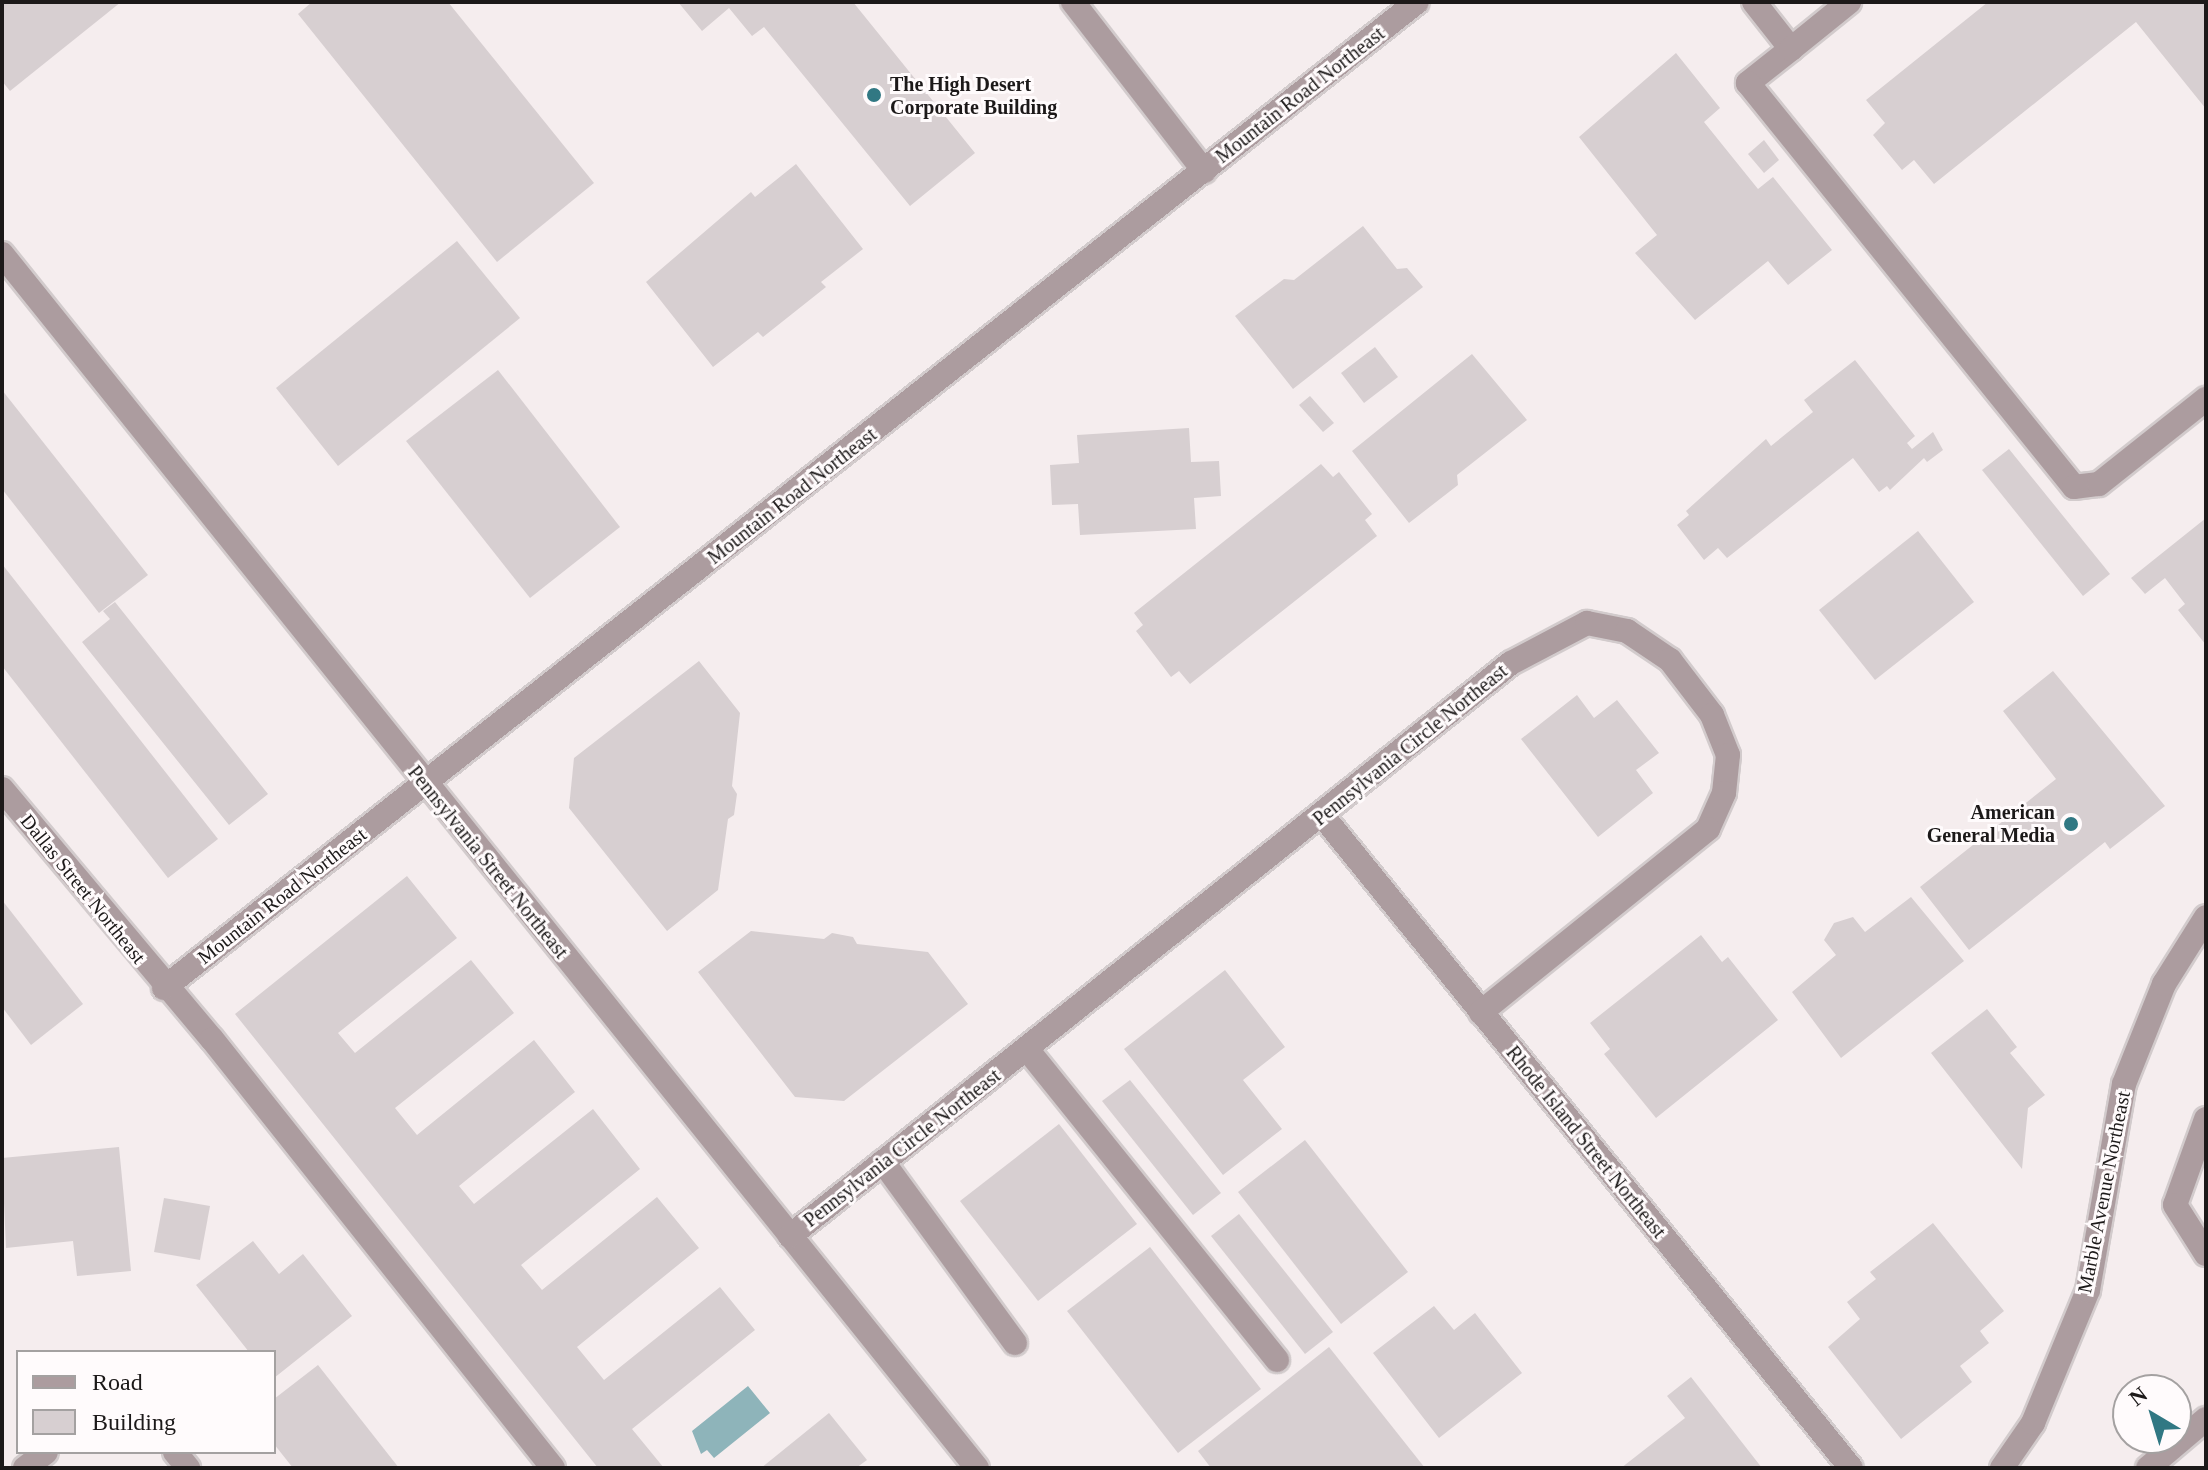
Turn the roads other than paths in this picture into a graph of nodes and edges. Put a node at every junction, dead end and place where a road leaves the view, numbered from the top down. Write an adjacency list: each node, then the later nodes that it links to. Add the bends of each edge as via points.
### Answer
1 (1073, 2): 6 (street)
2 (1417, 2): 6 (street, Mountain Road Northeast)
3 (1754, 2): 5 (street)
4 (1849, 2): 5 (street)
5 (1791, 49): 8 (street, via 1748,83 2074,487 2099,484)
6 (1204, 171): 9 (street, Mountain Road Northeast)
7 (2, 254): 9 (street, Pennsylvania Street Northeast)
8 (2206, 399)
9 (424, 784): 13 (street, Mountain Road Northeast); 18 (street, Pennsylvania Street Northeast)
10 (2, 789): 13 (street, Dallas Street Northeast)
11 (1322, 815): 14 (street, Rhode Island Street Northeast); 14 (street, Pennsylvania Circle Northeast, via 1511,663 1550,639 1587,623 1627,631 1670,660 1712,715 1728,755 1724,793 1708,829); 15 (street, Pennsylvania Circle Northeast)
12 (2206, 917): 28 (street, Marble Avenue Northeast, via 2164,984 2124,1084 2088,1290 2039,1410)
13 (164, 988): 25 (street, Dallas Street Northeast, via 212,1039)
14 (1481, 1012): 27 (street, Rhode Island Street Northeast)
15 (1027, 1049): 17 (street, Pennsylvania Circle Northeast); 21 (street)
16 (2206, 1119): 19 (street, via 2175,1205)
17 (883, 1162): 18 (street, Pennsylvania Circle Northeast); 20 (street)
18 (790, 1236): 26 (street, Pennsylvania Street Northeast)
19 (2206, 1254)
20 (1015, 1343)
21 (1277, 1360)
22 (2206, 1419): 29 (street)
23 (43, 1454): 24 (street)
24 (25, 1468)
25 (553, 1468)
26 (977, 1468)
27 (1851, 1468)
28 (2002, 1468)
29 (2148, 1468)

